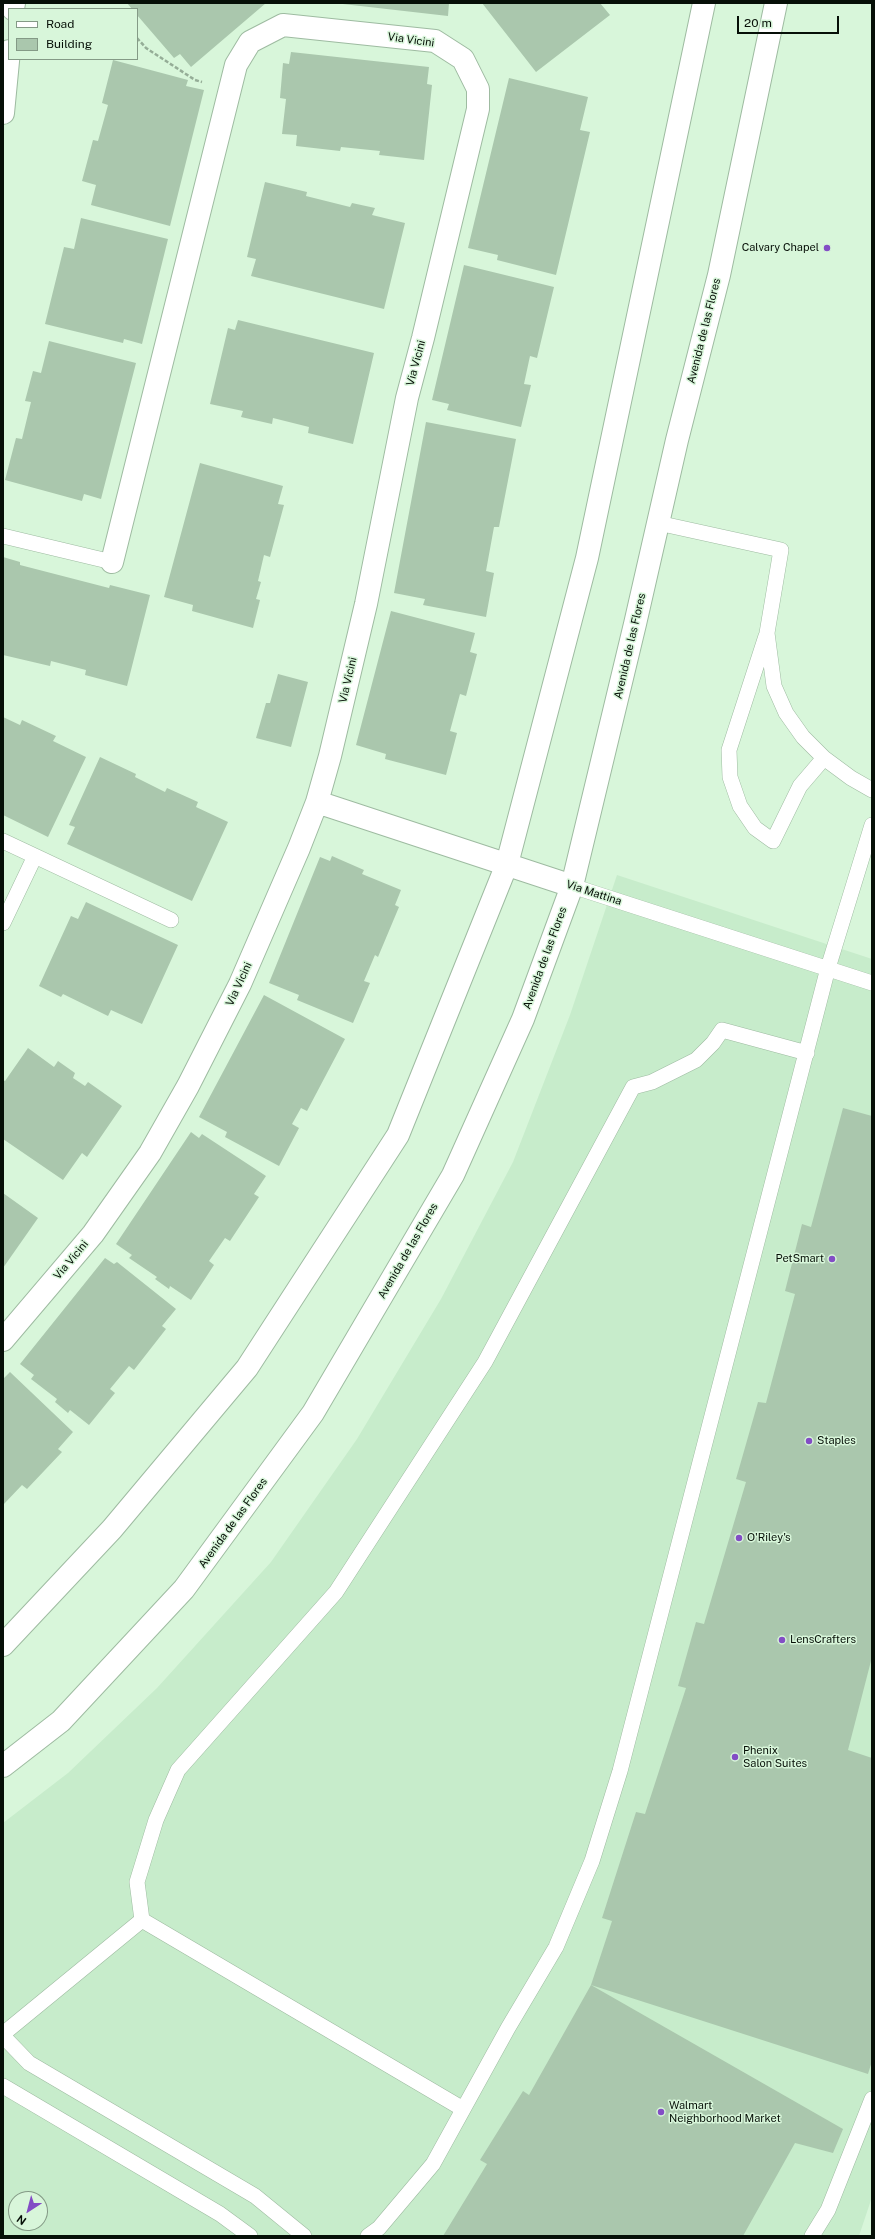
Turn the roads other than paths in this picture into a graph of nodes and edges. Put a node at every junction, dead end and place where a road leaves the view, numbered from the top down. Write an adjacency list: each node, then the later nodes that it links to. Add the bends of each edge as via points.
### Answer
1 (704, 3): 15 (main road, via 587,558)
2 (776, 3): 5 (main road, Avenida de las Flores, via 729,232)
3 (8, 60): 4 (main road)
4 (3, 113)
5 (658, 522): 8 (lane, via 781,550); 16 (main road, Avenida de las Flores)
6 (3, 536): 7 (lane)
7 (112, 562): 11 (main road, Via Vicini, via 229,91 236,65 250,42 283,25 435,42 463,59 478,89 478,108 424,338 407,398 366,604)
8 (767, 632): 9 (lane, via 774,686 786,713 803,737); 9 (lane, via 729,750 730,777 740,806 755,828 774,841 800,786)
9 (824, 758): 10 (lane)
10 (872, 790)
11 (317, 802): 15 (main road, Via Mattina); 22 (main road, Via Vicini, via 240,984 188,1086 150,1153 93,1234)
12 (872, 824): 19 (lane)
13 (3, 841): 14 (lane)
14 (35, 856): 17 (lane); 18 (lane)
15 (507, 864): 16 (main road, Via Mattina); 23 (main road, via 398,1135 247,1368 112,1529)
16 (572, 886): 19 (lane, Via Mattina); 24 (main road, Avenida de las Flores, via 523,1019 453,1175 314,1413 184,1589 61,1721)
17 (171, 920)
18 (3, 923)
19 (828, 968): 20 (lane, Via Mattina); 21 (lane)
20 (872, 983)
21 (806, 1053): 25 (lane, via 722,1030 696,1060 652,1082 633,1087 485,1362 336,1592 178,1770 156,1820 137,1882); 29 (lane, via 620,1771 592,1861 556,1947)
22 (3, 1340)
23 (3, 1645)
24 (3, 1766)
25 (142, 1920): 26 (lane); 29 (lane)
26 (3, 2035): 31 (lane, via 29,2063 255,2196)
27 (3, 2086): 30 (lane, via 220,2214)
28 (872, 2100): 33 (lane, via 828,2210)
29 (463, 2110): 32 (lane, via 433,2164 379,2228)
30 (250, 2236)
31 (304, 2236)
32 (368, 2236)
33 (812, 2236)

